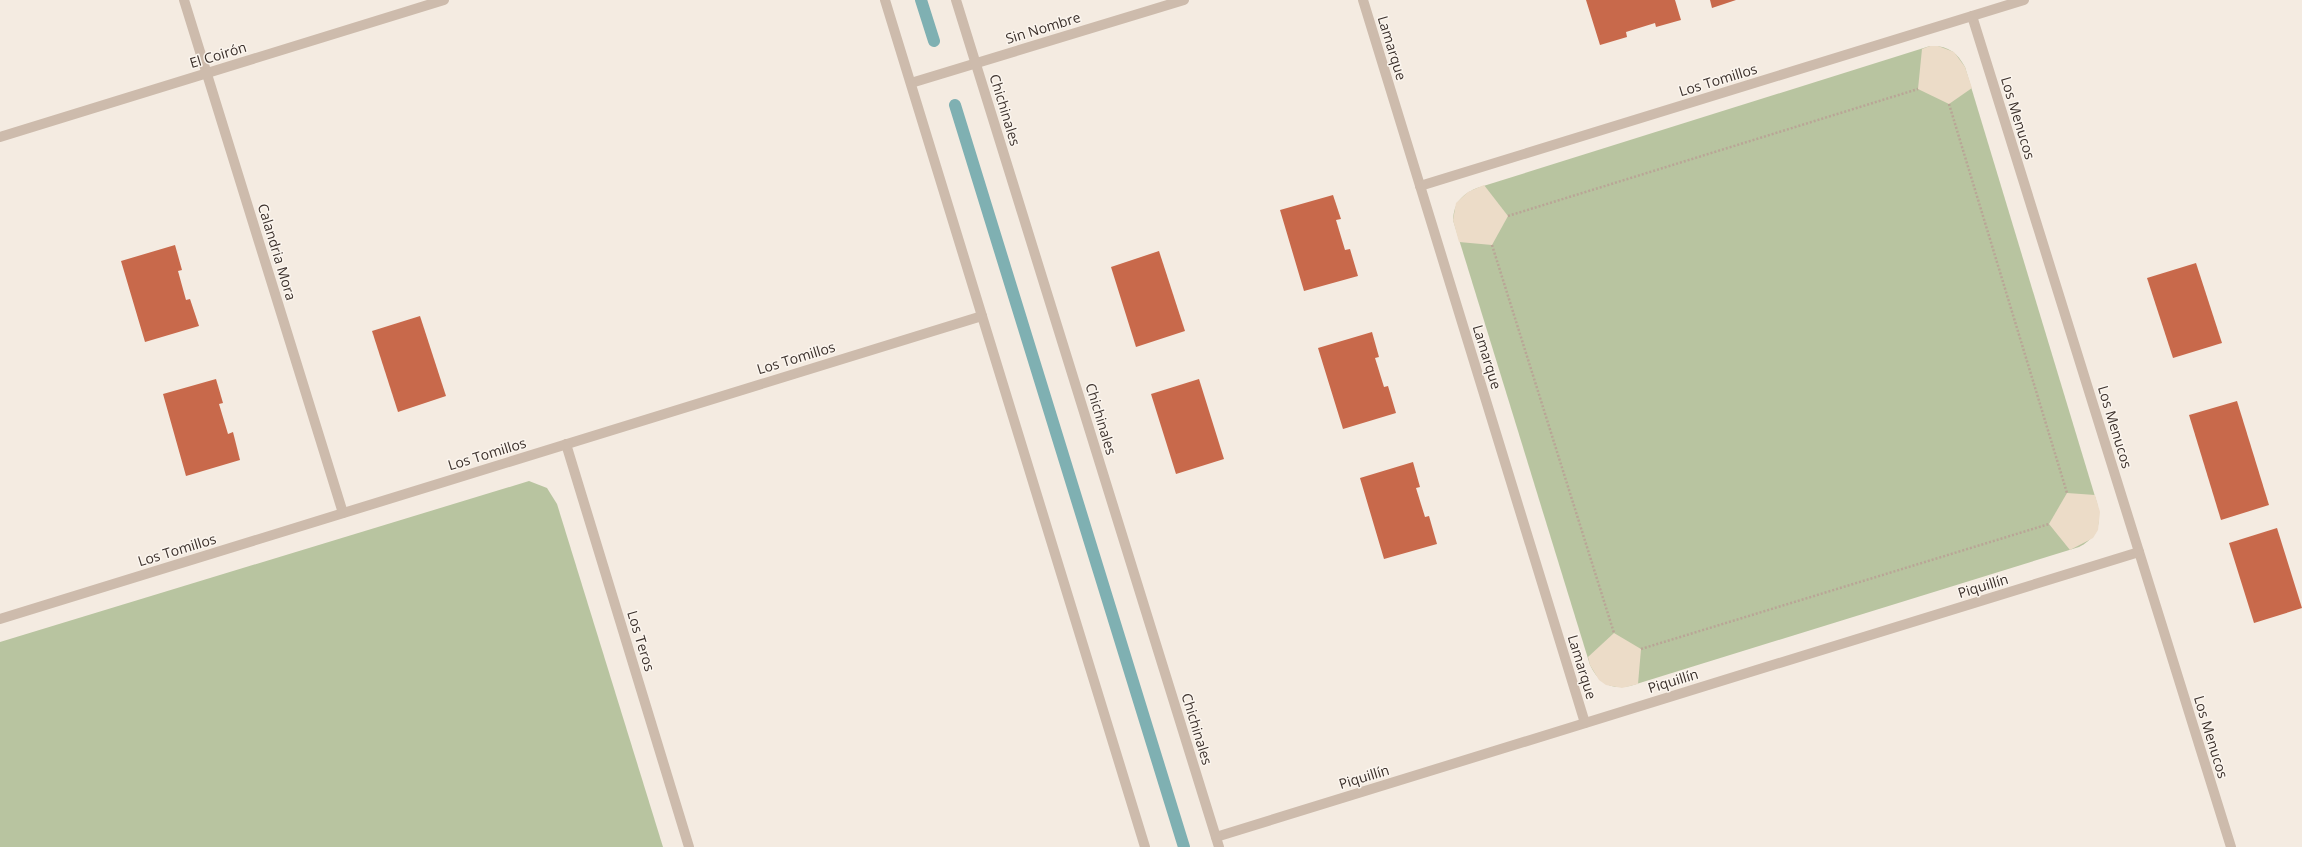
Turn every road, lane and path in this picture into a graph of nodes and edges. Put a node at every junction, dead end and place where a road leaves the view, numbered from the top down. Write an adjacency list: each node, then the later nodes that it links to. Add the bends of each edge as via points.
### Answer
1 (184, 0): 10 (street, Calandria Mora)
2 (444, 0): 10 (street, El Coirón)
3 (885, 0): 11 (street)
4 (956, 0): 9 (street, Chichinales)
5 (1184, 0): 9 (street, Sin Nombre)
6 (1363, 0): 15 (street, Lamarque)
7 (2024, 0): 8 (street, Los Tomillos)
8 (1972, 16): 15 (street, Los Tomillos); 23 (street, Los Menucos)
9 (976, 64): 11 (street, Sin Nombre); 28 (street, Chichinales)
10 (206, 73): 14 (street, El Coirón); 21 (street, Calandria Mora)
11 (911, 83): 18 (street)
12 (1918, 89): 16 (path)
13 (1949, 104): 20 (path)
14 (0, 137)
15 (1420, 186): 27 (street, Lamarque)
16 (1508, 216)
17 (1492, 246): 25 (path)
18 (982, 316): 19 (street, Los Tomillos); 30 (street)
19 (566, 444): 21 (street, Los Tomillos); 29 (street, Los Teros)
20 (2067, 493)
21 (343, 513): 24 (street, Los Tomillos)
22 (2050, 524): 26 (path)
23 (2139, 552): 27 (street, Piquillín); 31 (street, Los Menucos)
24 (0, 619)
25 (1614, 633)
26 (1641, 649)
27 (1585, 723): 28 (street, Piquillín)
28 (1218, 842)
29 (689, 847)
30 (1145, 847)
31 (2231, 847)

